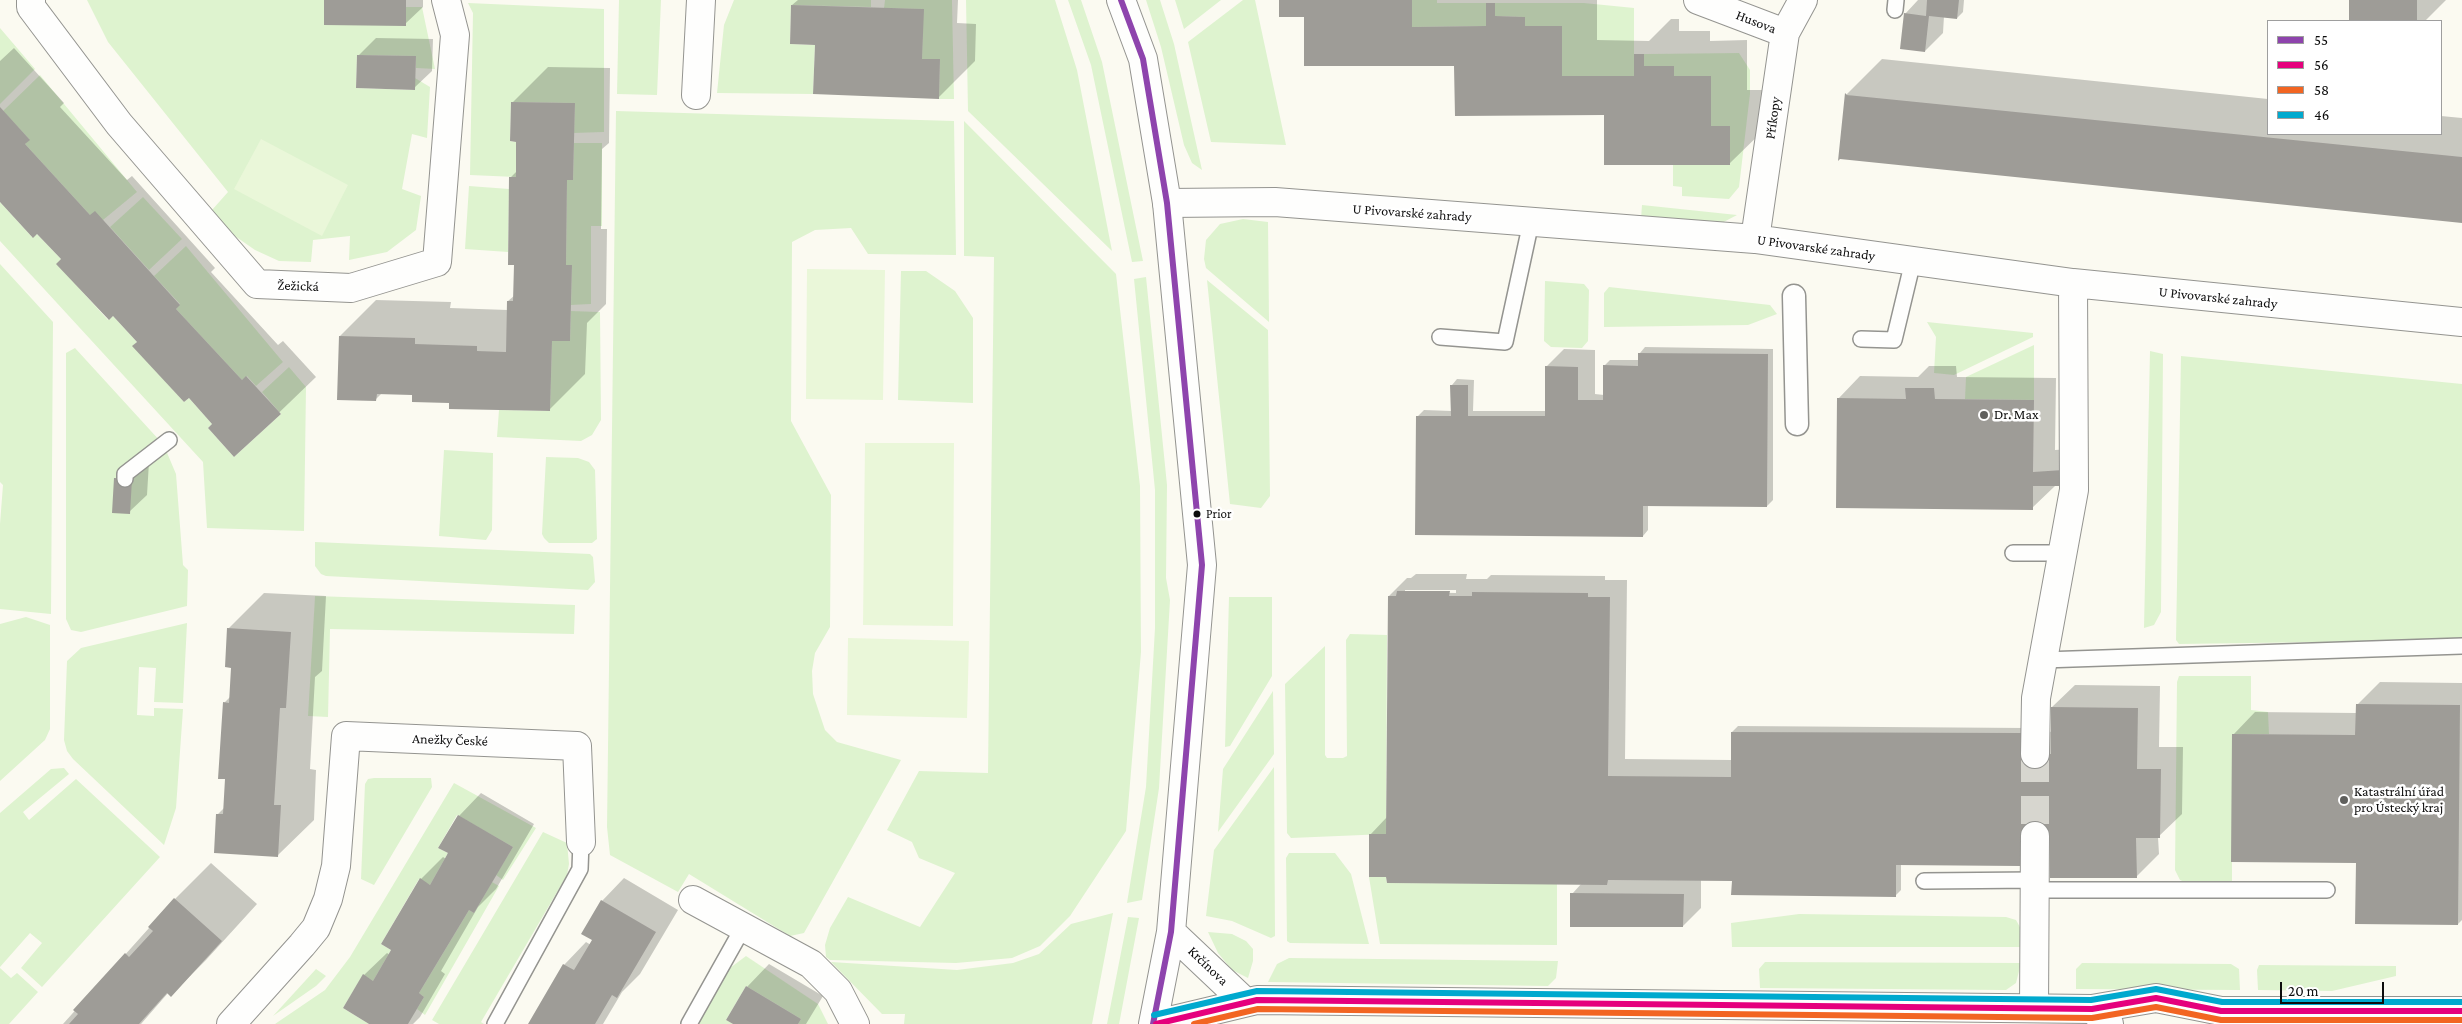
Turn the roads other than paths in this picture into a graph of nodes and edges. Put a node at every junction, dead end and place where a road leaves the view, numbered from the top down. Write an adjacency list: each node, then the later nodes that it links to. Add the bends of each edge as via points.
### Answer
1 (446, 0): 6 (street, Žežická, via 455,34 437,262 351,288 257,284 119,124)
2 (701, 0): 8 (street)
3 (1121, 0): 9 (street, via 1143,59)
4 (1698, 0): 7 (street, Husova)
5 (1803, 0): 7 (street, Příkopy)
6 (31, 4)
7 (1785, 33): 11 (street, Příkopy)
8 (696, 95)
9 (1167, 203): 10 (street, U Pivovarské zahrady, via 1275,202); 33 (street, via 1202,565)
10 (1531, 222): 11 (street, U Pivovarské zahrady); 16 (lane, via 1505,342)
11 (1755, 239): 12 (street, U Pivovarské zahrady)
12 (1913, 261): 13 (street, U Pivovarské zahrady); 17 (lane, via 1894,340)
13 (2073, 283): 15 (street, U Pivovarské zahrady); 22 (street, via 2074,490)
14 (1794, 296): 18 (street)
15 (2462, 322)
16 (1440, 337)
17 (1861, 339)
18 (1796, 424)
19 (169, 440): 20 (lane, via 125,474)
20 (125, 478)
21 (2013, 553): 22 (lane)
22 (2063, 553): 24 (street)
23 (2462, 646): 24 (lane)
24 (2043, 660): 25 (street, via 2036,698)
25 (2035, 754)
26 (2035, 836): 29 (street)
27 (581, 842): 39 (street, Anežky České, via 578,746 346,736 336,866 328,899 316,928); 40 (lane, Anežky České, via 580,869)
28 (1924, 881): 29 (lane)
29 (2035, 885): 30 (lane); 35 (street)
30 (2327, 890)
31 (693, 900): 32 (street)
32 (744, 926): 41 (lane); 42 (street, via 811,964 838,991)
33 (1171, 932): 34 (street, Krčínova); 43 (street)
34 (1244, 1001): 35 (street, Krčínova); 43 (street, Krčínova)
35 (2034, 1008): 37 (street, Krčínova)
36 (2462, 1012): 38 (street, Krčínova)
37 (2100, 1016): 38 (street, Krčínova, via 2156,998)
38 (2214, 1017)
39 (231, 1024)
40 (495, 1024)
41 (689, 1024)
42 (855, 1024)
43 (1155, 1024)

